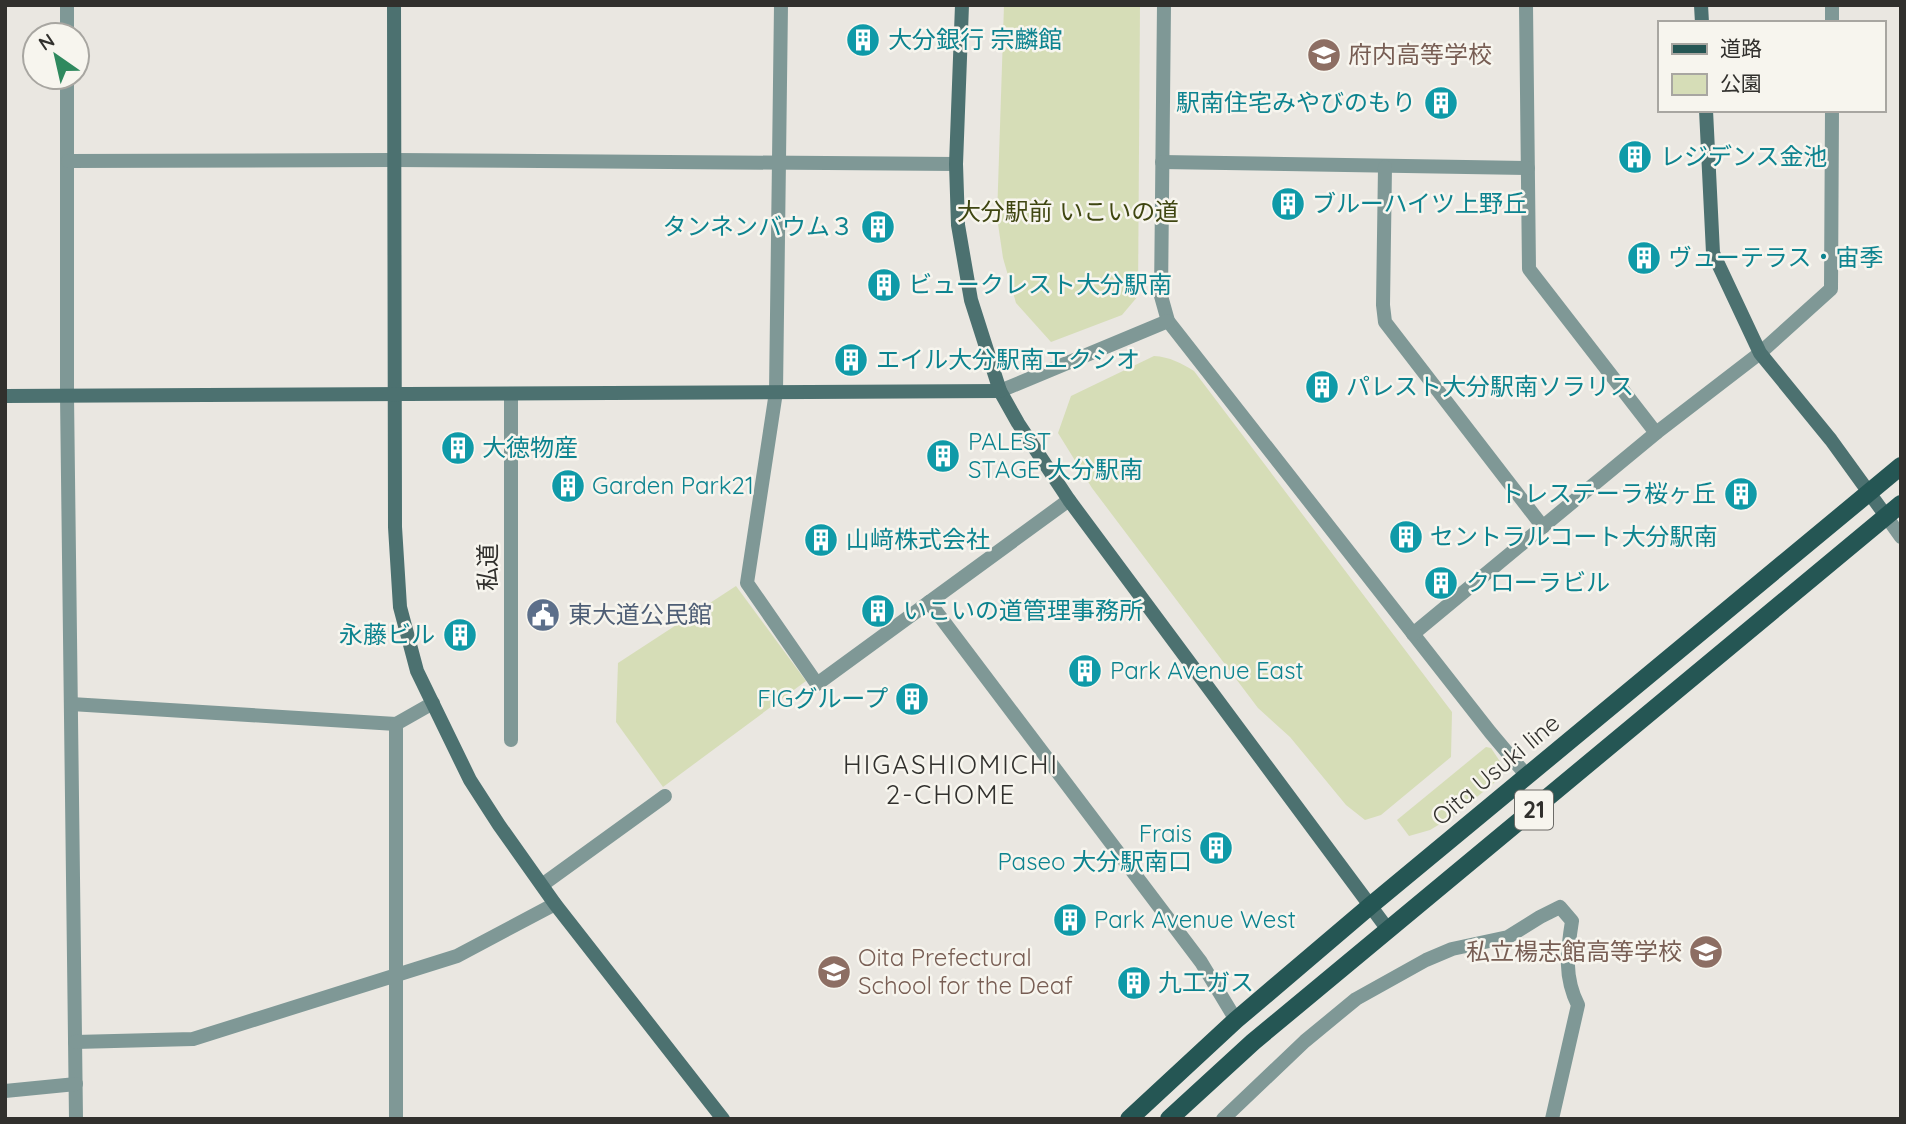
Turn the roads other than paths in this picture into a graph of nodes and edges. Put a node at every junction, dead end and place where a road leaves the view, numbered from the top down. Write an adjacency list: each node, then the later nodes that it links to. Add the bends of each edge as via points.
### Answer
1 (394, 5): 9 (street)
2 (781, 5): 12 (street)
3 (962, 5): 13 (street)
4 (1164, 5): 11 (street)
5 (1526, 5): 15 (street)
6 (67, 91): 10 (street)
7 (1706, 112): 17 (street, via 1713,253)
8 (1832, 112): 17 (street, via 1831,289)
9 (395, 160): 10 (street); 12 (street); 20 (street)
10 (68, 161): 23 (street)
11 (1162, 162): 14 (street); 16 (street, via 1161,296)
12 (779, 163): 13 (street); 19 (street)
13 (957, 164): 18 (street, via 965,275)
14 (1385, 167): 15 (street); 30 (street, via 1385,323)
15 (1528, 168): 24 (street, via 1529,269)
16 (1168, 321): 18 (street); 33 (street)
17 (1760, 354): 24 (street); 26 (street)
18 (1000, 391): 19 (street); 27 (street)
19 (776, 392): 21 (street); 32 (street, via 747,583 817,684)
20 (396, 394): 21 (street); 23 (street); 34 (street, via 400,607 417,671)
21 (511, 394): 37 (street, 私道)
22 (5, 396): 23 (street)
23 (67, 396): 35 (street)
24 (1656, 433): 30 (street)
25 (1901, 466): 26 (main road, Oita Usuki line / 21)
26 (1870, 491): 29 (street); 38 (main road, Oita Usuki line / 21)
27 (1069, 500): 32 (street); 42 (street)
28 (1901, 505): 29 (main road, 21)
29 (1886, 516): 31 (street); 43 (main road, 21)
30 (1544, 527): 33 (street)
31 (1901, 537)
32 (929, 602): 45 (street, via 1201,962)
33 (1413, 634): 38 (street)
34 (433, 703): 36 (street); 40 (street, via 470,780)
35 (71, 704): 36 (street); 46 (street)
36 (396, 724): 44 (street)
37 (511, 740)
38 (1527, 776): 42 (main road, Oita Usuki line / 21)
39 (665, 796): 40 (street)
40 (542, 885): 41 (street)
41 (555, 904): 44 (street, via 457,956); 51 (street)
42 (1370, 906): 43 (street); 45 (main road, Oita Usuki line / 21)
43 (1389, 931): 53 (main road, 21, via 1253,1042)
44 (397, 975): 46 (street, via 193,1039); 50 (street)
45 (1237, 1020): 52 (main road, Oita Usuki line / 21)
46 (75, 1042): 47 (street)
47 (76, 1084): 48 (street); 49 (street)
48 (5, 1091)
49 (76, 1119)
50 (396, 1119)
51 (723, 1119)
52 (1129, 1119)
53 (1169, 1119)
54 (1223, 1119): 55 (street, via 1356,999 1426,960 1452,949 1508,937 1560,907 1572,921 1566,956 1570,990 1578,1005)
55 (1552, 1119)

